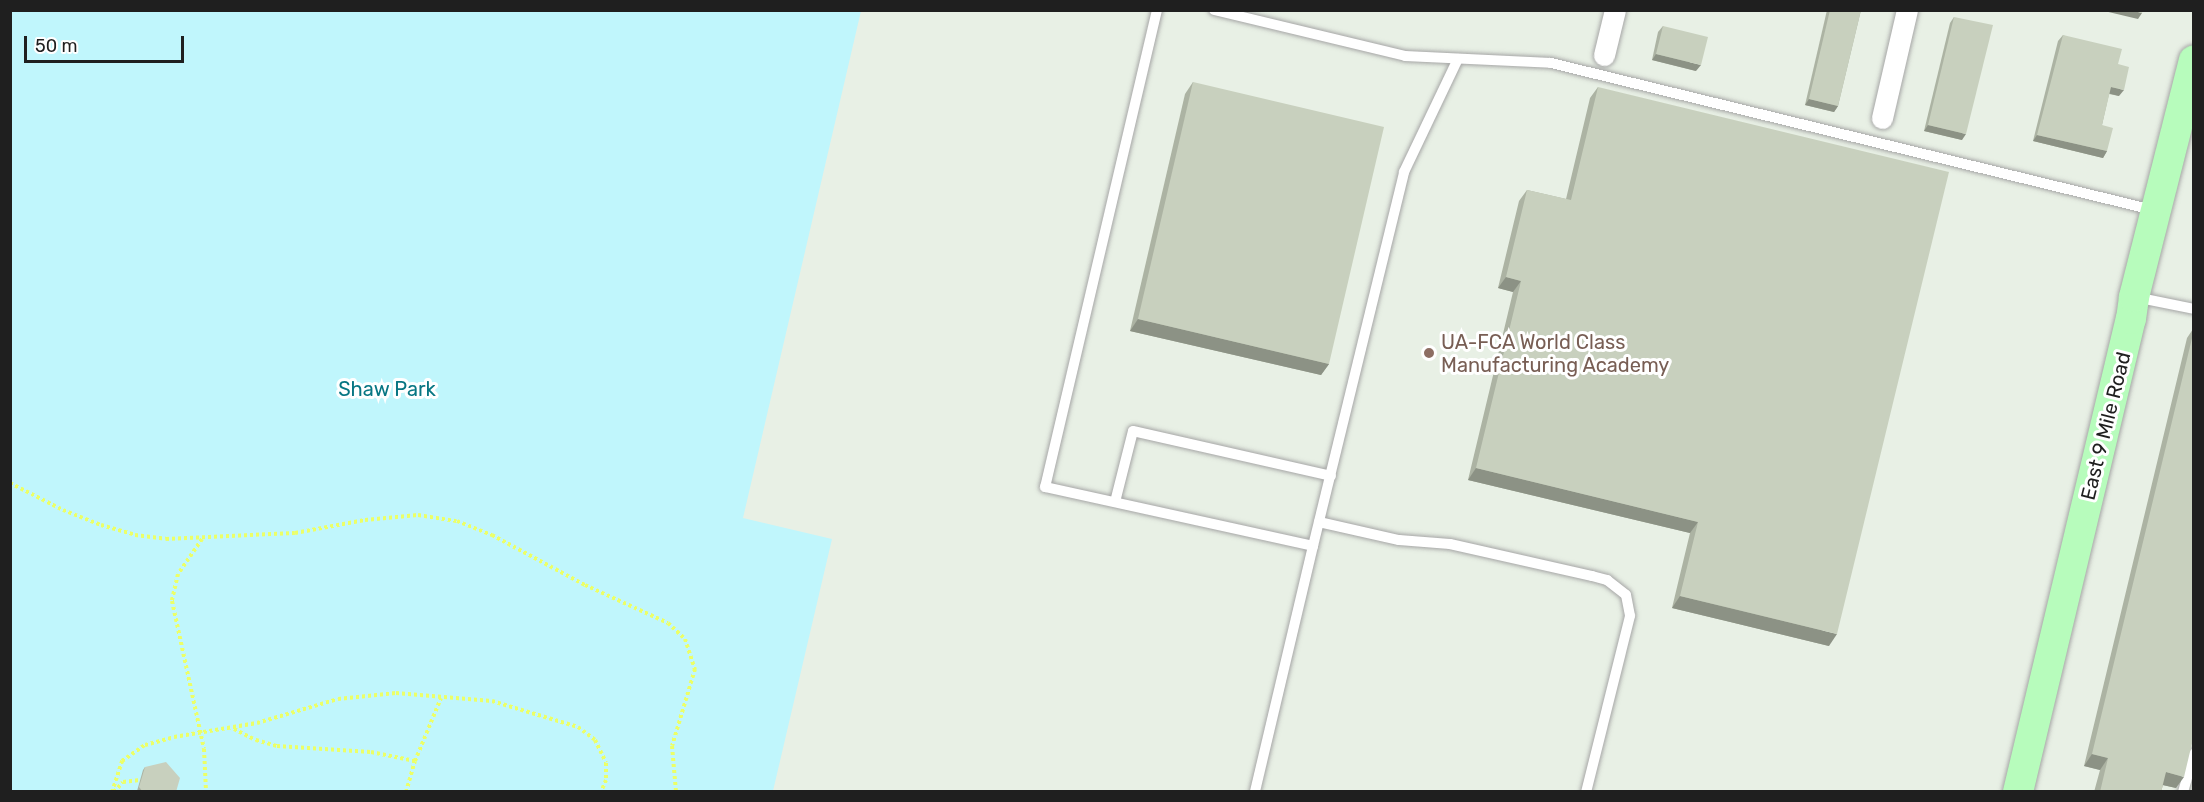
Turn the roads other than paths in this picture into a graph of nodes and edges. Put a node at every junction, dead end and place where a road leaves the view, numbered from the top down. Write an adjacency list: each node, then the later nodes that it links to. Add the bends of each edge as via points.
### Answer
1 (1157, 10): 13 (lane, via 1045,487)
2 (1214, 10): 6 (lane, via 1405,56)
3 (1615, 10): 5 (street)
4 (1907, 10): 8 (street)
5 (1604, 55)
6 (1458, 59): 9 (lane, via 1551,63); 12 (lane, via 1404,172)
7 (2193, 60): 9 (main road, East 9 Mile Road)
8 (1882, 118)
9 (2157, 212): 10 (main road, East 9 Mile Road)
10 (2134, 297): 11 (lane); 19 (main road, East 9 Mile Road)
11 (2193, 309)
12 (1331, 476): 13 (lane, via 1133,431); 14 (lane)
13 (1115, 502): 15 (lane)
14 (1319, 522): 15 (lane); 18 (lane, via 1399,540 1450,544 1592,576 1607,580 1626,595 1630,616)
15 (1313, 546): 17 (lane)
16 (2193, 754): 20 (lane)
17 (1255, 792)
18 (1586, 792)
19 (2018, 792)
20 (2183, 792)

